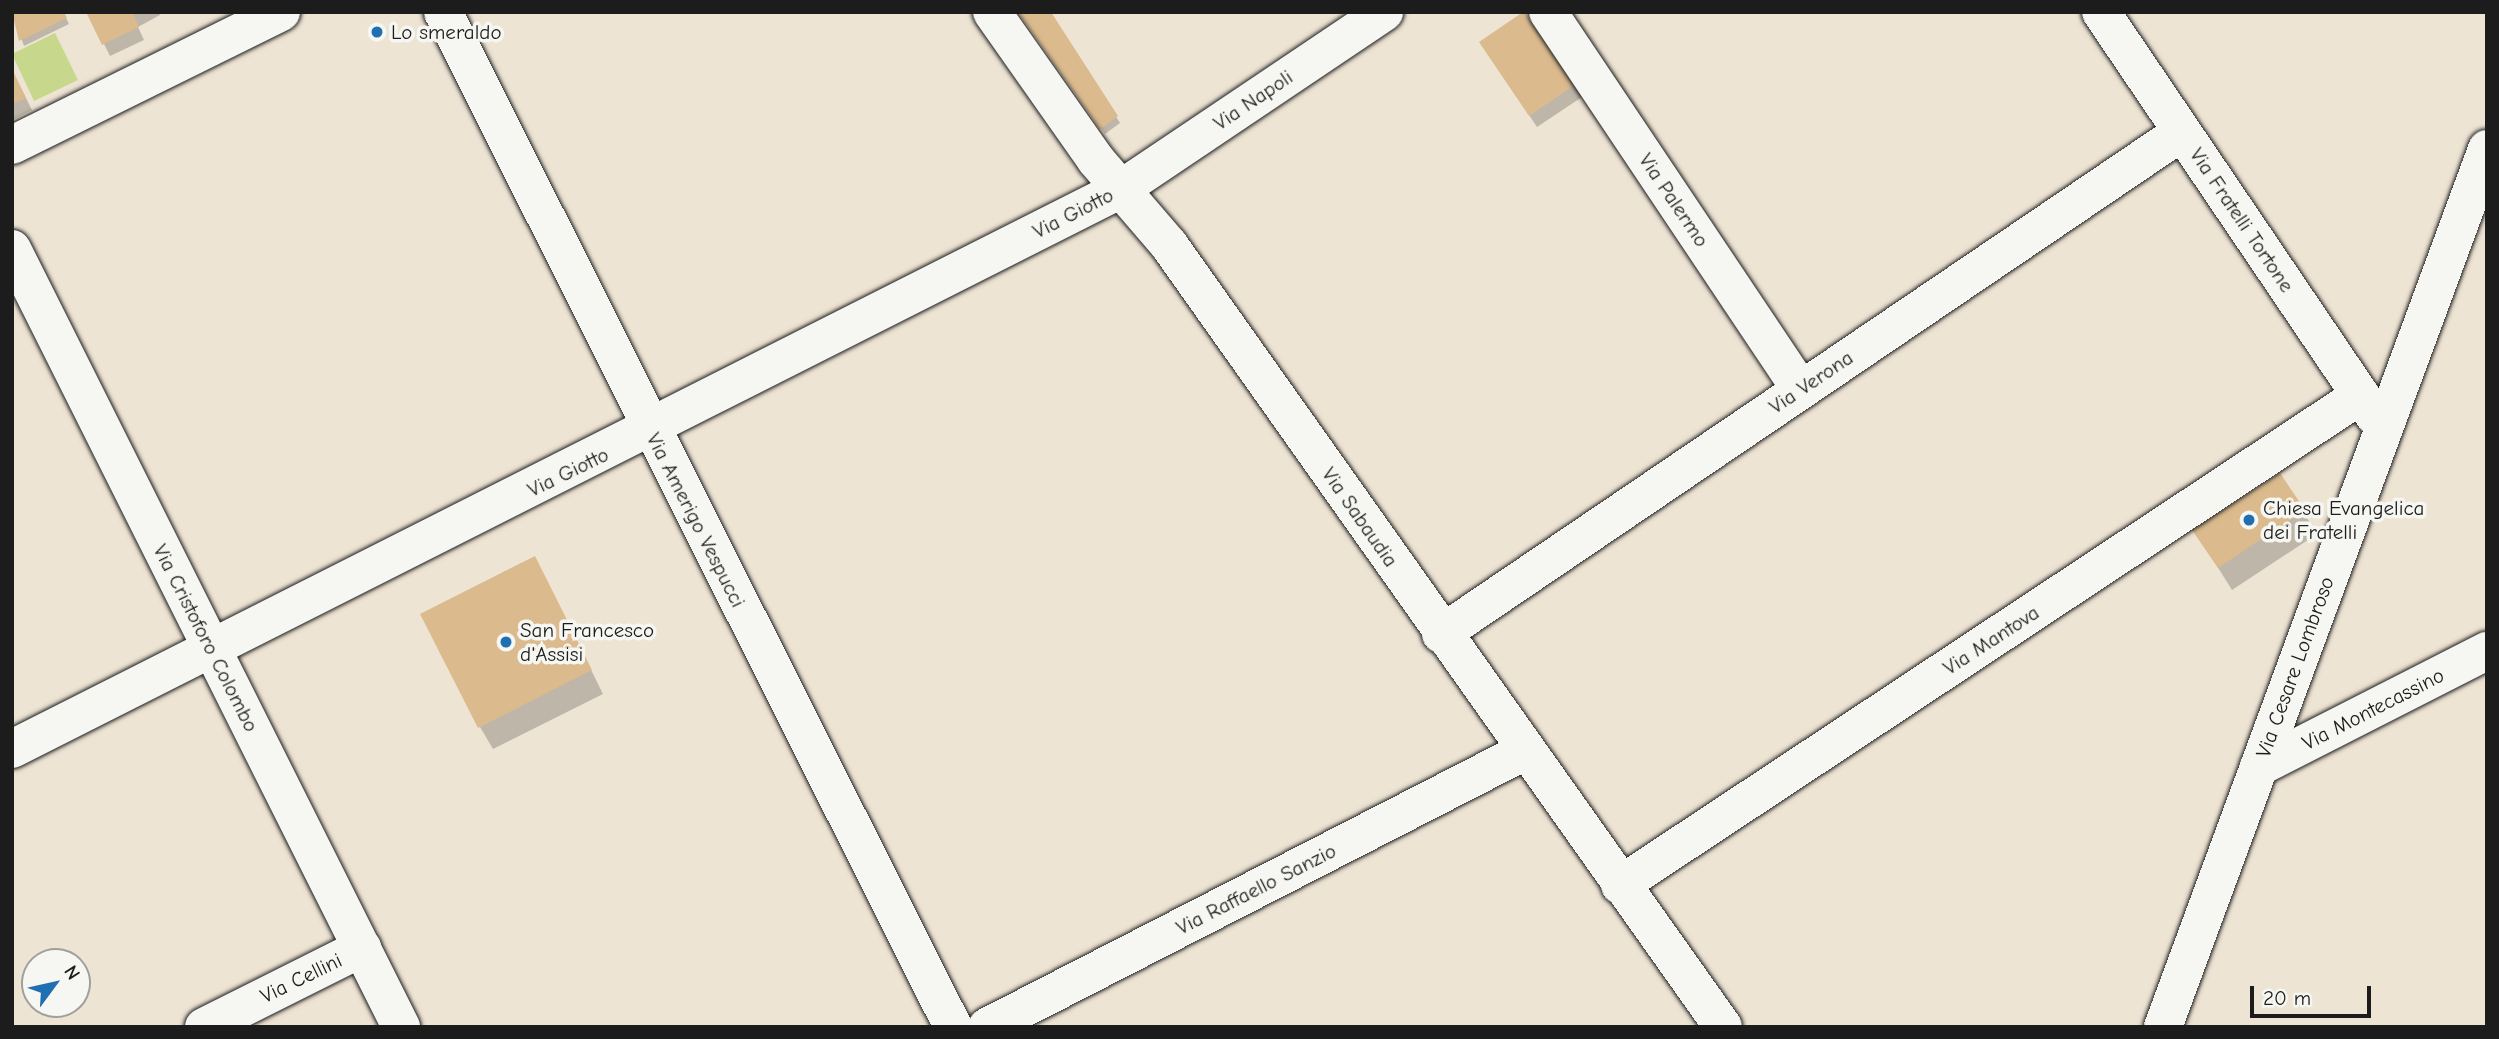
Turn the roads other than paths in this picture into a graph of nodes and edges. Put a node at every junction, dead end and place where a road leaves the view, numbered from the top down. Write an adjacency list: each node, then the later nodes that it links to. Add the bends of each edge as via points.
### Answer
1 (281, 12): 8 (street)
2 (443, 12): 15 (street, Via Amerigo Vespucci)
3 (992, 12): 10 (street, Via Sabaudia)
4 (1384, 12): 10 (street, Via Napoli)
5 (1548, 12): 12 (street, Via Palermo)
6 (2101, 12): 7 (street, Via Fratelli Tortone)
7 (2182, 132): 12 (street, Via Verona); 13 (street, Via Fratelli Tortone)
8 (12, 145)
9 (2487, 149): 14 (street, Via Cesare Lombroso)
10 (1121, 189): 15 (street, Via Giotto); 16 (street, Via Sabaudia, via 1170,245)
11 (12, 249): 17 (street, Via Cristoforo Colombo)
12 (1800, 389): 16 (street, Via Verona)
13 (2361, 395): 14 (street, Via Fratelli Tortone); 22 (street, Via Mantova)
14 (2383, 428): 21 (street, Via Cesare Lombroso)
15 (650, 431): 17 (street, Via Giotto); 26 (street, Via Amerigo Vespucci)
16 (1441, 634): 20 (street, Via Sabaudia)
17 (211, 650): 19 (street, Via Giotto); 23 (street, Via Cristoforo Colombo)
18 (2487, 651): 21 (street, Via Montecassino)
19 (12, 749)
20 (1525, 751): 22 (street, Via Sabaudia); 27 (street, Via Raffaello Sanzio)
21 (2259, 767): 29 (street, Via Cesare Lombroso)
22 (1620, 885): 28 (street, Via Sabaudia)
23 (362, 948): 24 (street, Via Cellini); 25 (street, Via Cristoforo Colombo)
24 (204, 1027)
25 (401, 1027)
26 (953, 1027)
27 (987, 1027)
28 (1723, 1027)
29 (2163, 1027)

